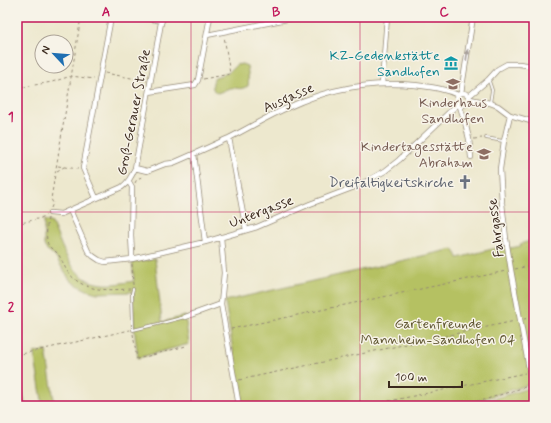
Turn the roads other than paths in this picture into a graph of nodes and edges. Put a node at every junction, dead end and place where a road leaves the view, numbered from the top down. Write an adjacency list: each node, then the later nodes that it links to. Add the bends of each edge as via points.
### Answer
1 (110, 17): 26 (street, via 83,168)
2 (143, 17): 7 (street)
3 (210, 17): 8 (street)
4 (297, 17): 8 (street)
5 (387, 17): 11 (street)
6 (473, 17): 13 (street, one-way to 6)
7 (162, 19): 12 (street, Groß-Gerauer Straße)
8 (207, 35): 12 (street, via 195,85)
9 (534, 66): 10 (street, via 507,64)
10 (488, 80): 14 (street); 16 (lane, via 492,90)
11 (382, 84): 13 (street, Ausgasse, via 434,87); 19 (street, Ausgasse, via 322,94 289,106)
12 (149, 92): 24 (street, Groß-Gerauer Straße)
13 (460, 94): 14 (street, via 466,93); 15 (street, via 457,99)
14 (469, 97): 15 (street, via 466,105); 16 (street)
15 (459, 103): 23 (street); 29 (street, Untergasse, via 384,171 352,188)
16 (490, 103): 17 (street)
17 (510, 115): 18 (street); 21 (street, Fahrgasse)
18 (534, 122)
19 (229, 138): 22 (street, Ausgasse); 29 (street)
20 (486, 138): 21 (lane)
21 (504, 141): 36 (street, Fahrgasse, via 500,169 505,232)
22 (194, 154): 24 (street, Ausgasse, via 147,171); 31 (street)
23 (471, 157)
24 (135, 168): 25 (street, Groß-Gerauer Straße)
25 (129, 182): 26 (street); 32 (street, Groß-Gerauer Straße, via 132,187)
26 (96, 198): 27 (street)
27 (70, 210): 28 (street, via 62,214); 32 (street, Untergasse, via 93,256 105,262)
28 (50, 213)
29 (246, 230): 30 (street, Untergasse)
30 (221, 237): 31 (street, Untergasse); 34 (street, via 224,273)
31 (205, 242): 32 (street, Untergasse)
32 (132, 259)
33 (133, 289): 35 (lane, via 133,330)
34 (221, 304): 35 (street); 37 (street)
35 (185, 317)
36 (532, 385)
37 (239, 406)

